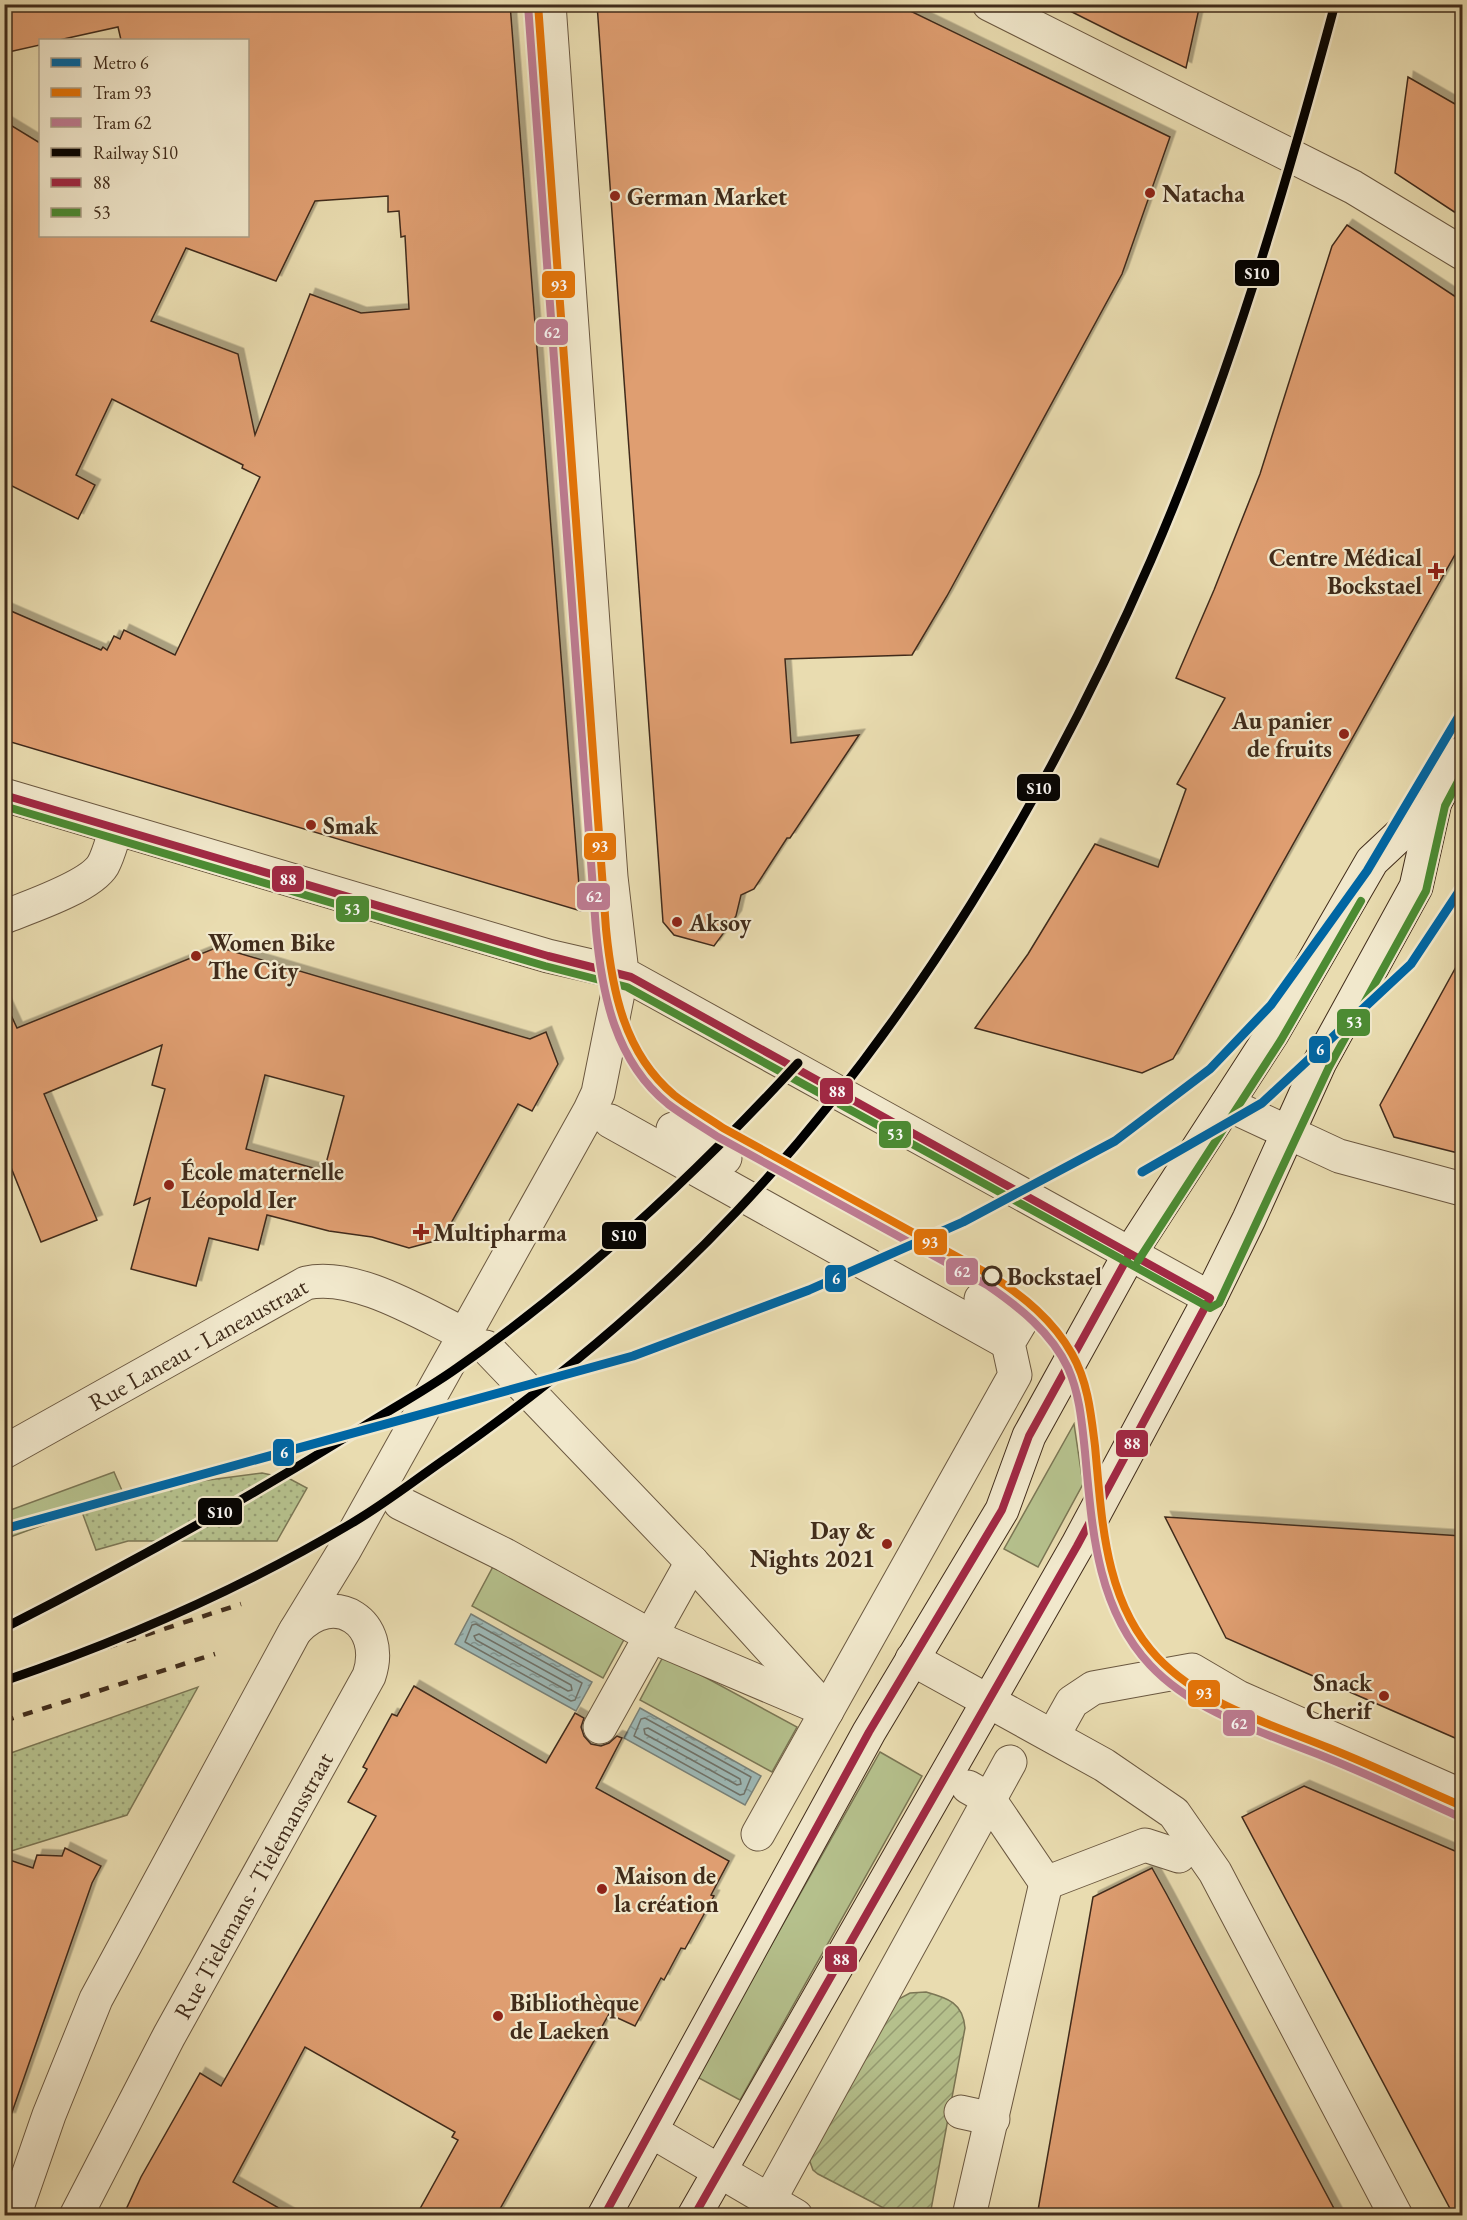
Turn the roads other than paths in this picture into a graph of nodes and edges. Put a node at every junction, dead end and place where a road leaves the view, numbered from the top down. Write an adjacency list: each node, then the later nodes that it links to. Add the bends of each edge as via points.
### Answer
1 (549, 4): 9 (street, Rue Tielemans - Tielemansstraat, via 611,877)
2 (989, 4): 3 (street, via 1353,186)
3 (1462, 253)
4 (1462, 753): 6 (street)
5 (4, 795): 7 (street)
6 (1435, 802): 10 (street, via 1372,861); 13 (street, via 1416,887 1320,1062)
7 (116, 829): 8 (street, via 103,865 95,874 62,894); 9 (street)
8 (4, 917)
9 (609, 971): 16 (street); 20 (street, Rue Tielemans - Tielemansstraat, via 616,1010 598,1093)
10 (1227, 1104): 13 (street); 16 (street)
11 (610, 1121): 12 (street)
12 (671, 1132): 14 (street); 19 (street)
13 (1288, 1132): 15 (street, via 1352,1160); 17 (street)
14 (725, 1158)
15 (1462, 1189)
16 (1129, 1254): 17 (street); 26 (street, via 1029,1436 1002,1510)
17 (1210, 1298): 27 (street)
18 (981, 1299): 19 (street)
19 (1018, 1327): 28 (street, via 1015,1375 938,1531)
20 (476, 1341): 21 (street, Rue Laneau - Laneaustraat, via 351,1285 306,1283); 23 (street); 24 (street, Rue Tielemans - Tielemansstraat)
21 (4, 1452)
22 (400, 1503): 25 (street, via 505,1554)
23 (692, 1562): 25 (street); 28 (street)
24 (294, 1633): 42 (street, Rue Tielemans - Tielemansstraat, via 96,1999); 43 (street, Rue Tielemans - Tielemansstraat, via 320,1613 337,1612 353,1617 373,1643 374,1660 369,1676 169,2036)
25 (651, 1636): 28 (street); 29 (street)
26 (912, 1659): 27 (street); 39 (street)
27 (990, 1700): 30 (street); 40 (street)
28 (836, 1715): 34 (street)
29 (600, 1727)
30 (1053, 1736): 33 (street, via 1072,1702 1093,1688 1192,1670 1238,1697); 48 (street, via 1134,1782 1174,1813 1199,1846)
31 (1010, 1762): 32 (street)
32 (979, 1793): 36 (street); 41 (street)
33 (1462, 1796)
34 (758, 1834)
35 (1179, 1856): 36 (street, via 1145,1845)
36 (1046, 1884): 38 (street)
37 (961, 2112): 38 (street)
38 (993, 2119): 47 (street)
39 (651, 2131): 40 (street); 44 (street)
40 (720, 2173): 45 (street); 46 (street)
41 (777, 2186)
42 (14, 2216)
43 (76, 2216)
44 (604, 2216)
45 (694, 2216)
46 (796, 2216)
47 (969, 2216)
48 (1396, 2216)

